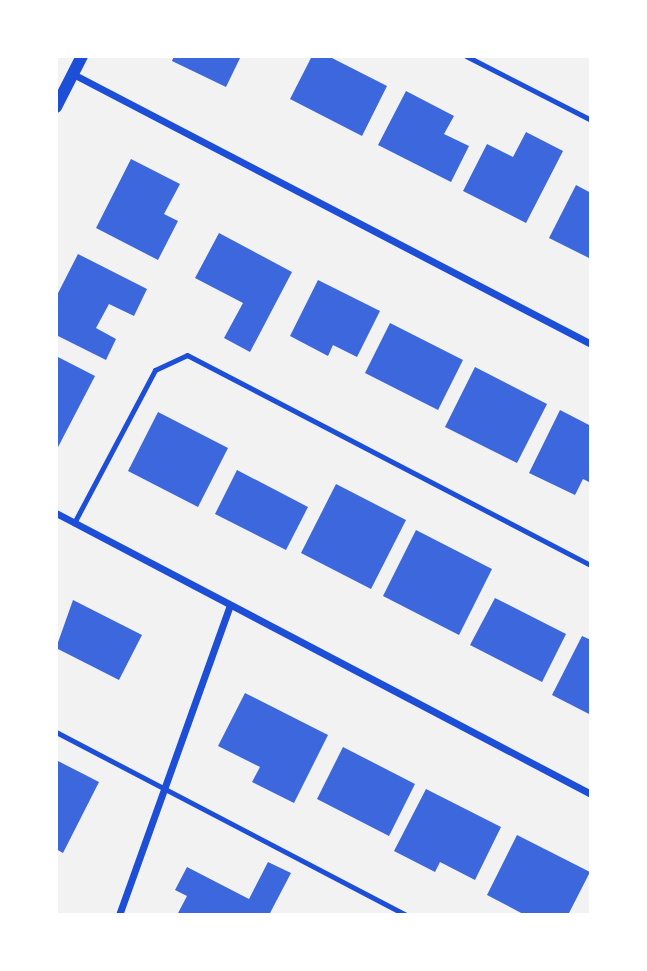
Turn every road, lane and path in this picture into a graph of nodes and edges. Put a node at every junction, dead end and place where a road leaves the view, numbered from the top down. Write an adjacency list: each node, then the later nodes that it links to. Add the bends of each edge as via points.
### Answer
1 (82, 56): 3 (street)
2 (466, 56): 5 (lane)
3 (73, 74): 4 (street); 6 (street)
4 (56, 107)
5 (591, 120)
6 (591, 344)
7 (56, 513): 8 (street)
8 (74, 523): 9 (lane, via 155,370 187,355); 10 (street)
9 (591, 565)
10 (230, 605): 12 (street); 13 (street)
11 (56, 732): 12 (lane)
12 (163, 788): 14 (street); 15 (lane)
13 (591, 794)
14 (119, 915)
15 (406, 915)

